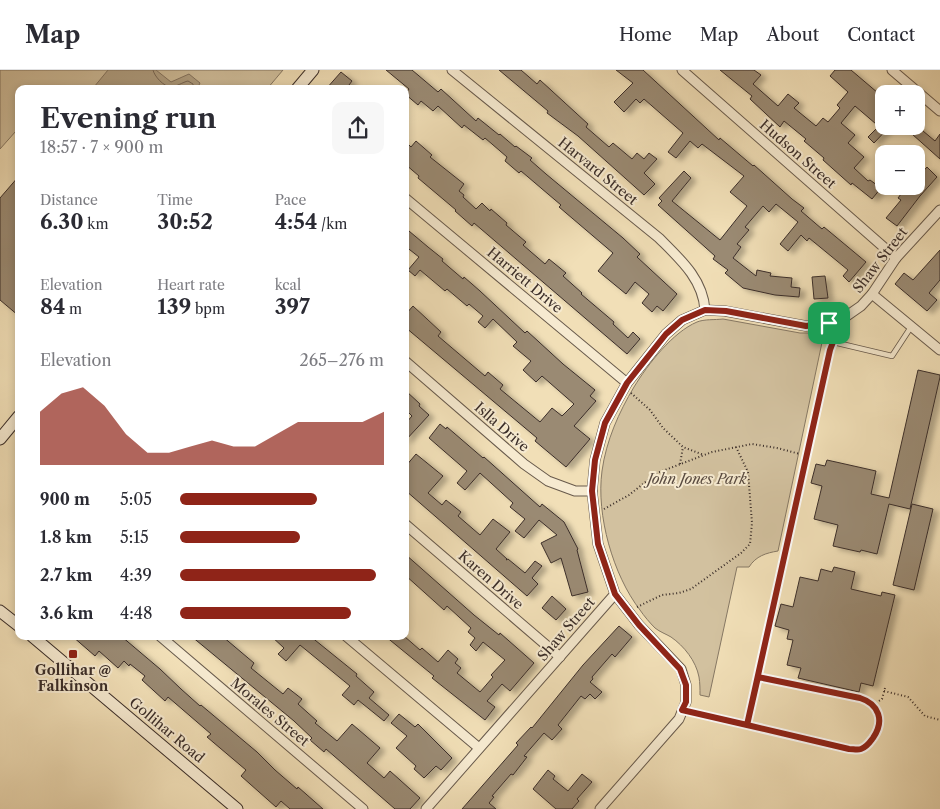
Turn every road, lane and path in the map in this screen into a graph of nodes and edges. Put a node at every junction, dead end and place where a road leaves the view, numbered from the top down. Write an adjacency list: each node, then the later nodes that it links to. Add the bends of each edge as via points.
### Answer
1 (313, 70): 5 (main road)
2 (452, 70): 11 (street, Harvard Street, via 658,238 689,268 704,298)
3 (682, 70): 9 (street, Hudson Street)
4 (892, 70): 6 (street)
5 (300, 85)
6 (940, 111)
7 (409, 201): 17 (street, Harriett Drive)
8 (940, 210): 9 (street, Shaw Street)
9 (896, 258): 10 (street, Shaw Street)
10 (872, 294): 12 (street, Shaw Street, via 838,322); 13 (street)
11 (705, 310): 12 (street, Shaw Street, via 806,326); 17 (street, Shaw Street, via 682,320 666,334)
12 (829, 323): 14 (lane)
13 (911, 327): 14 (lane, via 892,356); 15 (street)
14 (833, 342): 36 (lane)
15 (940, 350)
16 (409, 364): 25 (street, Islla Drive, via 548,481 575,491)
17 (625, 387): 20 (path); 25 (street, Shaw Street, via 605,423 595,460)
18 (15, 421): 19 (main road)
19 (0, 439)
20 (683, 447): 23 (path); 24 (path)
21 (736, 447): 22 (path, via 752,444); 23 (path); 30 (path, via 748,472 752,523 750,544 691,589 662,595)
22 (800, 454)
23 (704, 455): 24 (path)
24 (680, 464): 26 (path, via 657,472 629,495)
25 (592, 491): 26 (street, Shaw Street)
26 (595, 514): 28 (street, Shaw Street, via 598,544)
27 (409, 527): 35 (street, Karen Drive)
28 (615, 594): 30 (street); 35 (street, Shaw Street)
29 (0, 611): 31 (main road)
30 (628, 611): 40 (street, via 680,669 686,685 686,702)
31 (15, 623)
32 (40, 640): 44 (main road, Gollihar Road)
33 (165, 640): 45 (street, Morales Street)
34 (351, 640): 43 (street)
35 (560, 657): 43 (street, Shaw Street)
36 (758, 677): 39 (lane, via 860,698); 42 (lane)
37 (885, 688): 38 (path)
38 (884, 692): 39 (path, via 882,699); 41 (path, via 908,697 925,716)
39 (872, 704): 42 (lane, via 880,722 875,734 861,749)
40 (682, 710): 42 (lane); 47 (street, via 679,719)
41 (940, 720)
42 (747, 725)
43 (479, 748): 46 (street, Shaw Street)
44 (237, 809)
45 (363, 809)
46 (426, 809)
47 (600, 809)

